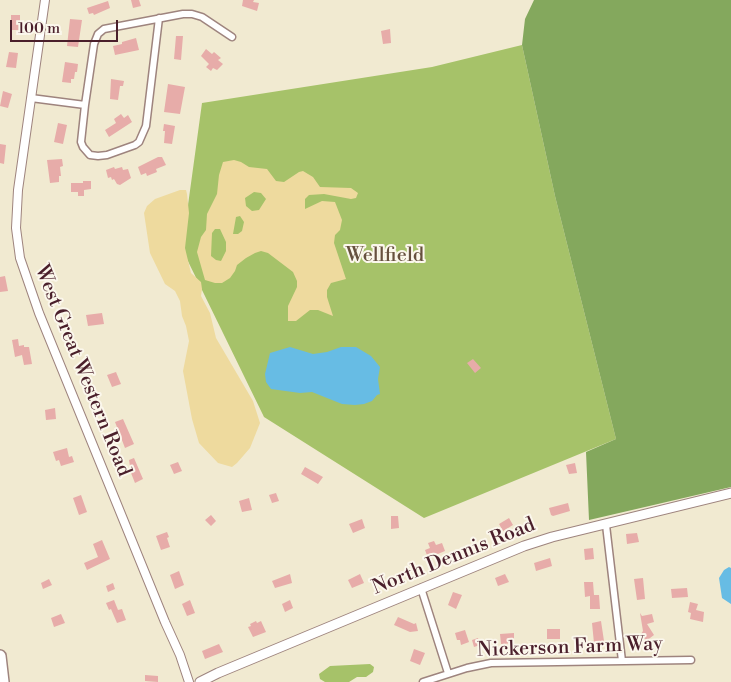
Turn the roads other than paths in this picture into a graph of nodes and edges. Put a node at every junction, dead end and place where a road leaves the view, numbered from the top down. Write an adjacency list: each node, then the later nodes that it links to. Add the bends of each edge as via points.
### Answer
1 (45, 0): 4 (street, West Great Western Road)
2 (159, 18): 3 (street, via 192,14); 5 (street, via 100,31 94,44); 5 (street, via 146,126 139,142 107,155 90,154 82,142)
3 (232, 37)
4 (31, 98): 5 (street); 14 (street, West Great Western Road, via 16,214 23,269)
5 (85, 106)
6 (731, 493): 7 (main road, North Dennis Road)
7 (606, 525): 8 (main road, North Dennis Road, via 524,546); 11 (street)
8 (421, 588): 12 (street); 15 (main road, North Dennis Road)
9 (0, 656): 13 (highway)
10 (692, 660): 11 (street, Nickerson Farm Way)
11 (622, 661): 12 (street, Nickerson Farm Way, via 491,663)
12 (448, 673): 16 (street, Nickerson Farm Way)
13 (3, 682)
14 (189, 682)
15 (200, 682)
16 (423, 682)

